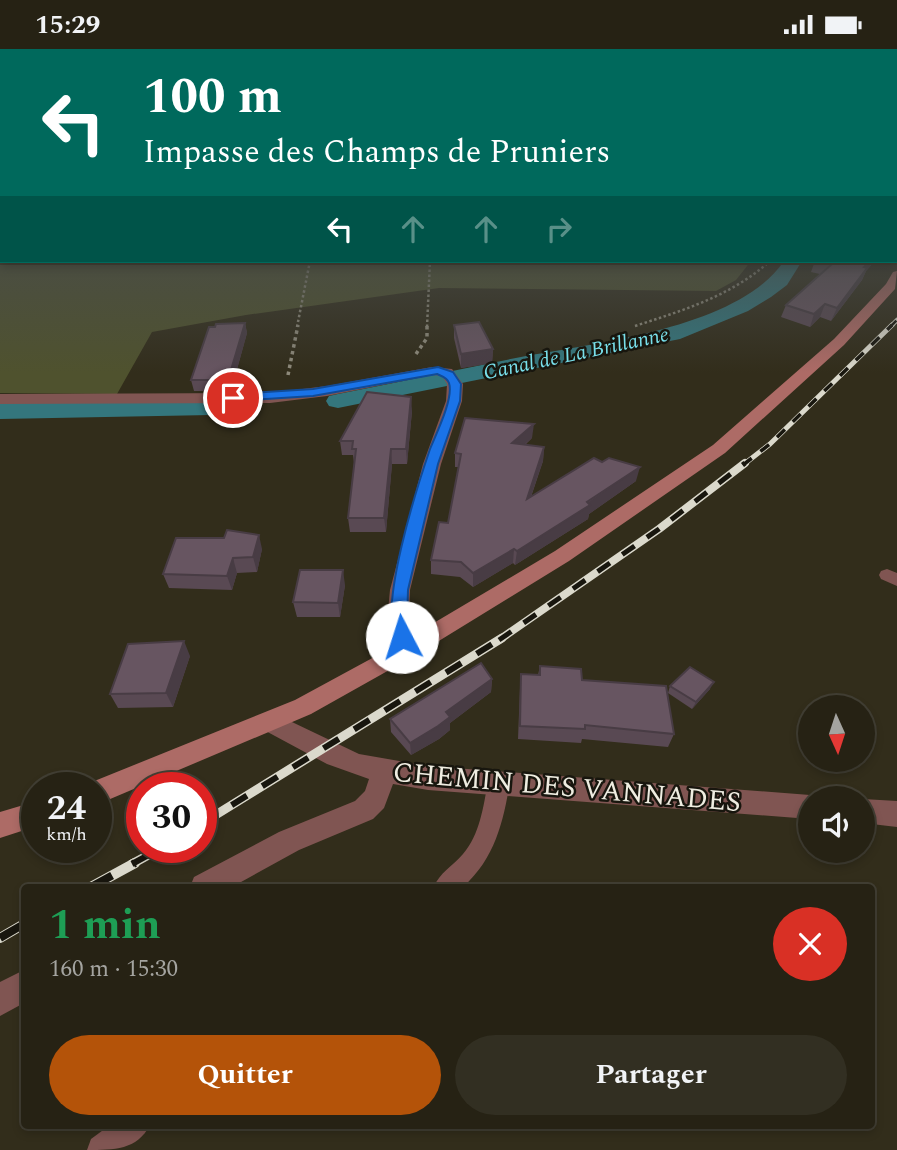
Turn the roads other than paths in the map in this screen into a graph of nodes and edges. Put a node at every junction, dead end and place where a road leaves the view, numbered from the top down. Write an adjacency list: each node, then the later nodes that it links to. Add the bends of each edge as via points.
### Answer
1 (897, 275): 3 (street, via 839,342 719,449 562,556)
2 (0, 399): 3 (street, via 283,397 438,370 452,379 454,401 432,464 400,590 398,621)
3 (408, 649): 4 (street)
4 (271, 722): 5 (street, CHEMIN DES VANNADES, via 324,750); 7 (street)
5 (385, 772): 6 (street, CHEMIN DES VANNADES); 13 (street, via 375,799 364,810 289,841)
6 (499, 782): 8 (street, CHEMIN DES VANNADES); 14 (lane, via 485,845)
7 (112, 787)
8 (798, 806)
9 (875, 812): 10 (street)
10 (897, 814)
11 (21, 818): 12 (street)
12 (0, 825)
13 (210, 884)
14 (449, 884)
15 (21, 988): 16 (street)
16 (0, 1000)
17 (130, 1129): 18 (lane)
18 (102, 1150)

